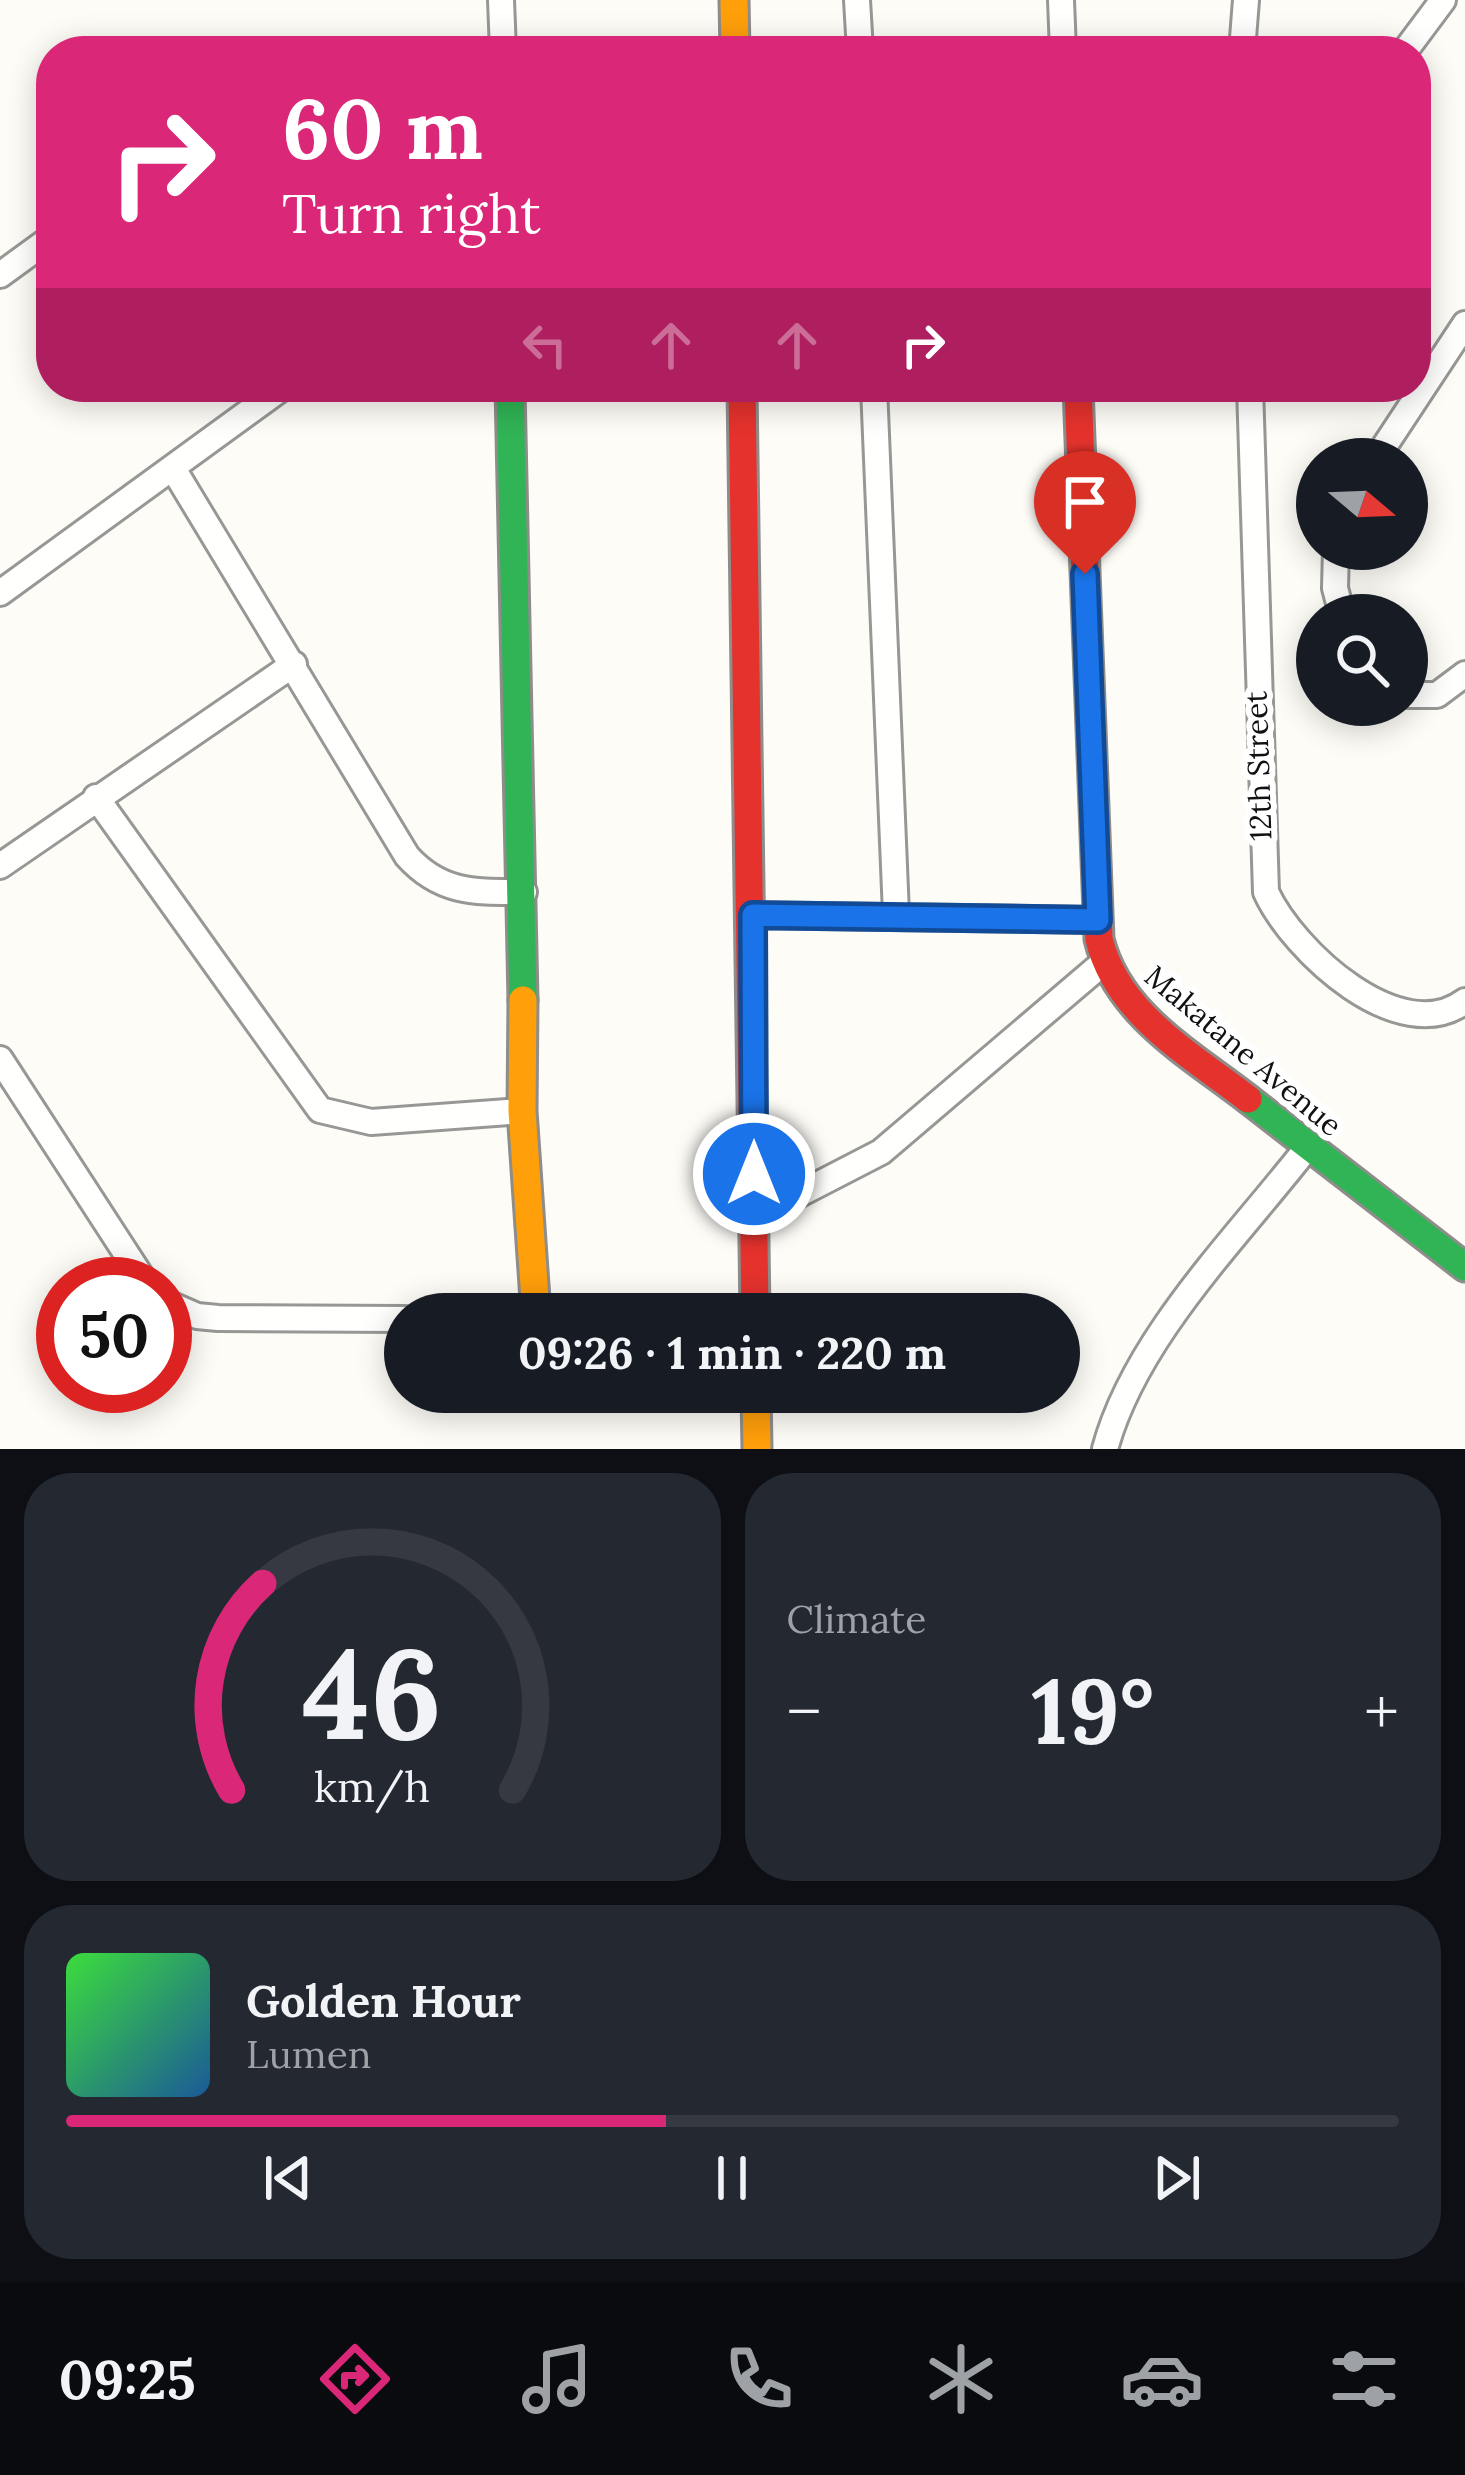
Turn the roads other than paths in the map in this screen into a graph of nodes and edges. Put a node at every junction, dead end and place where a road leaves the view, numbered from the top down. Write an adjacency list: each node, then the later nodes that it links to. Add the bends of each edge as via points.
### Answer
1 (501, 0): 7 (street)
2 (734, 0): 8 (street)
3 (857, 0): 9 (street)
4 (1061, 0): 10 (street)
5 (1246, 0): 11 (street)
6 (1443, 0): 12 (street)
7 (502, 36)
8 (735, 36)
9 (859, 36)
10 (1063, 36)
11 (1243, 36)
12 (1416, 36)
13 (36, 249): 14 (street)
14 (0, 275)
15 (1465, 324): 16 (street)
16 (1431, 376)
17 (263, 402): 25 (street)
18 (510, 402): 32 (street)
19 (742, 402): 34 (street)
20 (875, 402): 33 (street)
21 (1079, 402): 35 (street, Makatane Avenue)
22 (1251, 402): 37 (street, 12th Street, via 1267,892 1294,934 1387,1009 1425,1016)
23 (1414, 402): 24 (street)
24 (1390, 438)
25 (174, 470): 26 (street); 27 (street)
26 (0, 593)
27 (294, 664): 30 (street); 32 (street, via 419,870 470,892)
28 (1465, 674): 29 (street)
29 (1428, 695)
30 (96, 797): 31 (street); 39 (street, via 320,1110 371,1122)
31 (0, 866)
32 (524, 892): 39 (street)
33 (896, 914): 34 (street); 35 (street)
34 (753, 915): 41 (street)
35 (1098, 920): 36 (street, Makatane Avenue)
36 (1103, 963): 40 (street, Makatane Avenue, via 1143,1018); 41 (street, via 881,1152)
37 (1465, 1001)
38 (0, 1059): 42 (street)
39 (522, 1111): 44 (street)
40 (1306, 1149): 43 (street, Makatane Avenue); 50 (street, via 1141,1360)
41 (754, 1217): 45 (street)
42 (128, 1257)
43 (1465, 1268)
44 (535, 1293)
45 (755, 1293)
46 (192, 1314): 47 (street)
47 (384, 1319)
48 (756, 1413): 49 (street)
49 (757, 1449)
50 (1105, 1449)

